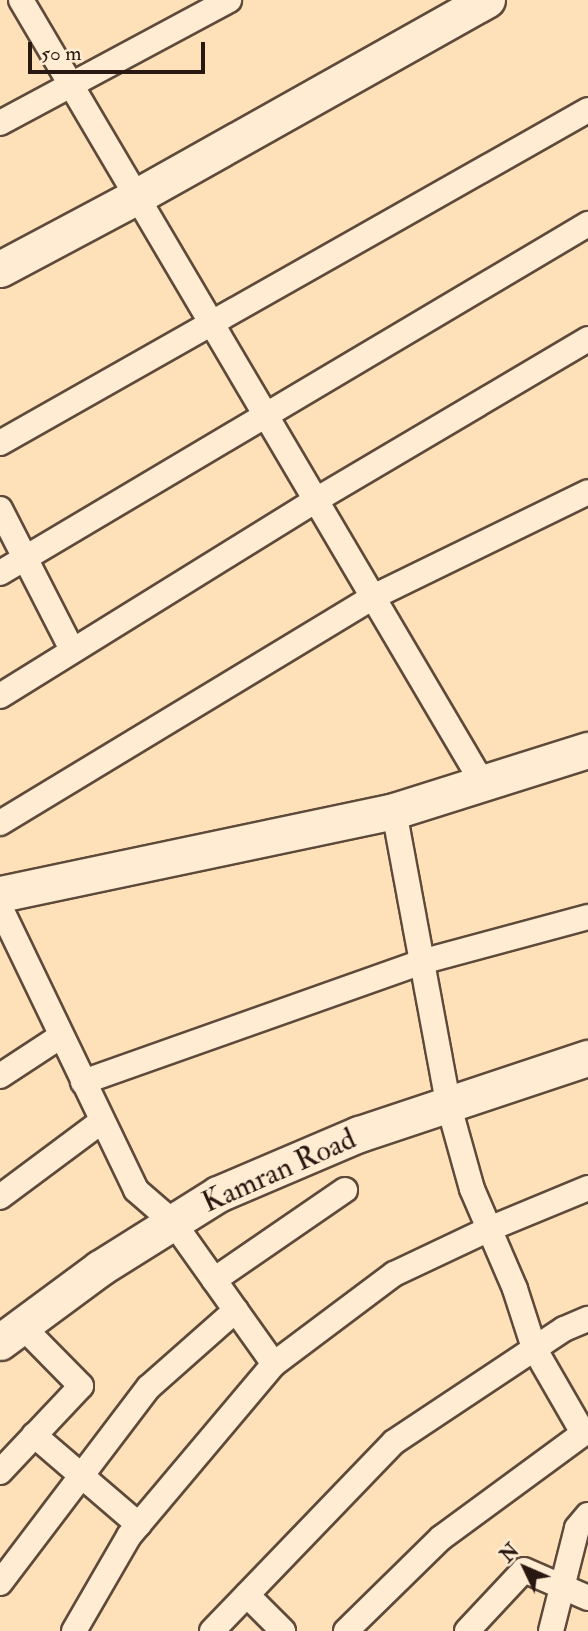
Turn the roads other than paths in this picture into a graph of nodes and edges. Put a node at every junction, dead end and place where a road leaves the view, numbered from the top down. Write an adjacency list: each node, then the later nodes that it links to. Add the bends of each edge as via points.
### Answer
1 (21, 0): 4 (street); 5 (street)
2 (229, 0): 5 (street)
3 (487, 0): 8 (street)
4 (0, 11)
5 (72, 85): 7 (street); 8 (street)
6 (588, 110): 11 (street)
7 (0, 123)
8 (139, 195): 10 (street); 11 (street)
9 (588, 224): 13 (street)
10 (0, 269)
11 (213, 323): 13 (street); 14 (street)
12 (588, 339): 16 (street)
13 (265, 416): 16 (street); 18 (street)
14 (0, 443)
15 (588, 492): 20 (street)
16 (316, 500): 20 (street); 21 (street)
17 (0, 509): 18 (street)
18 (24, 559): 19 (street); 21 (street)
19 (0, 573)
20 (373, 597): 24 (street); 26 (street)
21 (72, 650): 22 (street)
22 (0, 696)
23 (588, 750): 24 (street)
24 (482, 782): 25 (street)
25 (394, 811): 27 (street); 30 (street)
26 (0, 823)
27 (0, 894)
28 (0, 907): 31 (street)
29 (588, 917): 30 (street)
30 (421, 962): 34 (street); 35 (street)
31 (61, 1036): 33 (street); 34 (street)
32 (588, 1058): 35 (street, Kamran Road)
33 (0, 1076)
34 (83, 1082): 36 (street)
35 (448, 1103): 40 (street, Kamran Road, via 359,1134 218,1194); 41 (street, via 472,1189)
36 (102, 1121): 39 (street); 40 (street, via 136,1190)
37 (588, 1188): 41 (street)
38 (345, 1190): 42 (street)
39 (0, 1197)
40 (173, 1222): 42 (street); 45 (street, Kamran Road, via 100,1268)
41 (489, 1229): 46 (street); 47 (street, via 394,1274)
42 (214, 1280): 43 (street)
43 (236, 1310): 47 (street); 51 (street, via 149,1387)
44 (588, 1319): 46 (street)
45 (11, 1334): 49 (street, via 81,1386)
46 (534, 1348): 48 (street); 56 (street, via 394,1442)
47 (274, 1364): 53 (street)
48 (586, 1431): 61 (street, via 441,1538)
49 (34, 1435): 50 (street); 51 (street)
50 (0, 1472)
51 (82, 1476): 53 (street); 54 (street)
52 (588, 1515): 55 (street, via 577,1528)
53 (139, 1525): 58 (street)
54 (0, 1583)
55 (560, 1586): 57 (street); 62 (street, via 524,1570); 63 (street)
56 (247, 1595): 59 (street); 60 (street)
57 (588, 1598)
58 (74, 1631)
59 (212, 1631)
60 (283, 1631)
61 (346, 1631)
62 (467, 1631)
63 (551, 1631)

